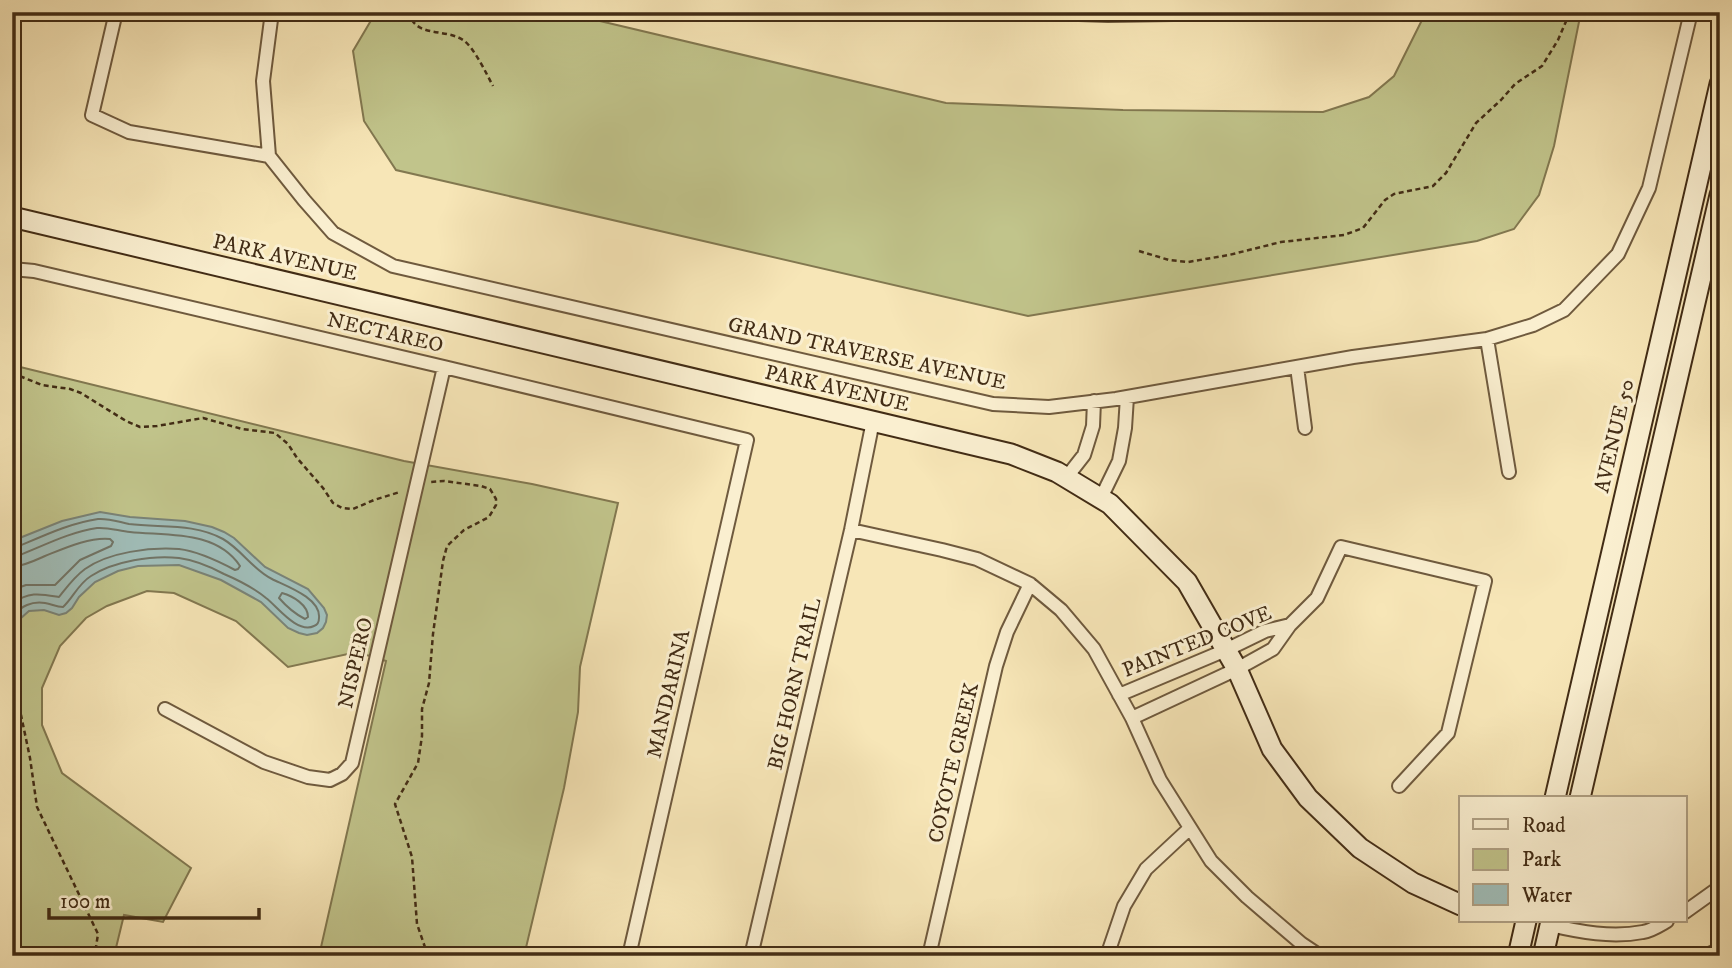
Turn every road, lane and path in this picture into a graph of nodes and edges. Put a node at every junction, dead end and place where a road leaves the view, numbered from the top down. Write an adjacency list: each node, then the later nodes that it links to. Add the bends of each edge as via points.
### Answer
1 (116, 12): 11 (street, via 92,115 129,132)
2 (272, 12): 11 (street, via 263,81)
3 (409, 12): 10 (path, via 414,25 423,30 464,40)
4 (1021, 12): 8 (street)
5 (1310, 12): 8 (street)
6 (1570, 12): 14 (path, via 1542,66 1515,84 1476,122 1446,173 1433,186 1394,194 1363,228 1188,262)
7 (1691, 12): 16 (street, GRAND TRAVERSE AVENUE, via 1649,188 1618,254 1564,310)
8 (1108, 14)
9 (1720, 84): 39 (street, AVENUE 50)
10 (493, 86)
11 (269, 156): 21 (street, GRAND TRAVERSE AVENUE, via 333,233 393,266 993,404 1049,407)
12 (1720, 195): 40 (street)
13 (12, 217): 22 (street, PARK AVENUE)
14 (1139, 251)
15 (12, 269): 17 (street, NECTAREO)
16 (1487, 339): 18 (street, GRAND TRAVERSE AVENUE); 25 (street)
17 (444, 367): 24 (street, NECTAREO); 27 (street, NISPERO)
18 (1297, 367): 20 (street, GRAND TRAVERSE AVENUE); 23 (street)
19 (12, 373): 27 (path, via 81,393 140,427 203,418 275,433 342,508 353,509)
20 (1127, 397): 21 (street, GRAND TRAVERSE AVENUE); 28 (street, via 1119,461)
21 (1094, 401): 26 (street, via 1093,426 1084,455)
22 (873, 421): 26 (street, PARK AVENUE, via 1011,454); 29 (street, BIG HORN TRAIL)
23 (1305, 428)
24 (747, 440): 51 (street, MANDARINA)
25 (1509, 472)
26 (1066, 478): 28 (street, PARK AVENUE)
27 (416, 487): 36 (street, NISPERO, via 352,763 342,774 330,780 264,762); 50 (path, via 444,481 472,484 490,489 496,499 489,517 464,530 447,546 418,763 395,804 412,857 417,923)
28 (1101, 498): 32 (street, PARK AVENUE, via 1186,582)
29 (850, 530): 30 (street, via 976,559); 52 (street, BIG HORN TRAIL)
30 (1030, 584): 34 (street, via 1061,610 1094,649); 53 (street, COYOTE CREEK, via 996,666)
31 (1290, 625): 32 (street, PAINTED COVE, via 1265,631); 33 (street, PAINTED COVE, via 1273,649); 38 (street, PAINTED COVE, via 1317,597 1341,547 1485,580 1448,733)
32 (1226, 650): 33 (street, PARK AVENUE); 34 (street, PAINTED COVE)
33 (1237, 668): 37 (street, PAINTED COVE); 43 (street, PARK AVENUE, via 1272,749 1308,798 1360,848 1413,883)
34 (1119, 695): 37 (street)
35 (12, 700): 49 (path, via 21,715 37,807 98,933)
36 (165, 709)
37 (1132, 718): 41 (street, via 1160,780)
38 (1399, 786)
39 (1555, 796)
40 (1580, 796)
41 (1190, 828): 48 (street, via 1211,861); 54 (street, via 1146,869 1124,906)
42 (1720, 887): 44 (street)
43 (1459, 904)
44 (1686, 911)
45 (1540, 922): 46 (street, via 1609,934 1645,932); 56 (street); 57 (street)
46 (1665, 922)
47 (1720, 949): 58 (street)
48 (1300, 950): 55 (street)
49 (91, 956)
50 (428, 956)
51 (629, 956)
52 (751, 956)
53 (929, 956)
54 (1108, 956)
55 (1320, 956)
56 (1518, 956)
57 (1543, 956)
58 (1705, 956)

